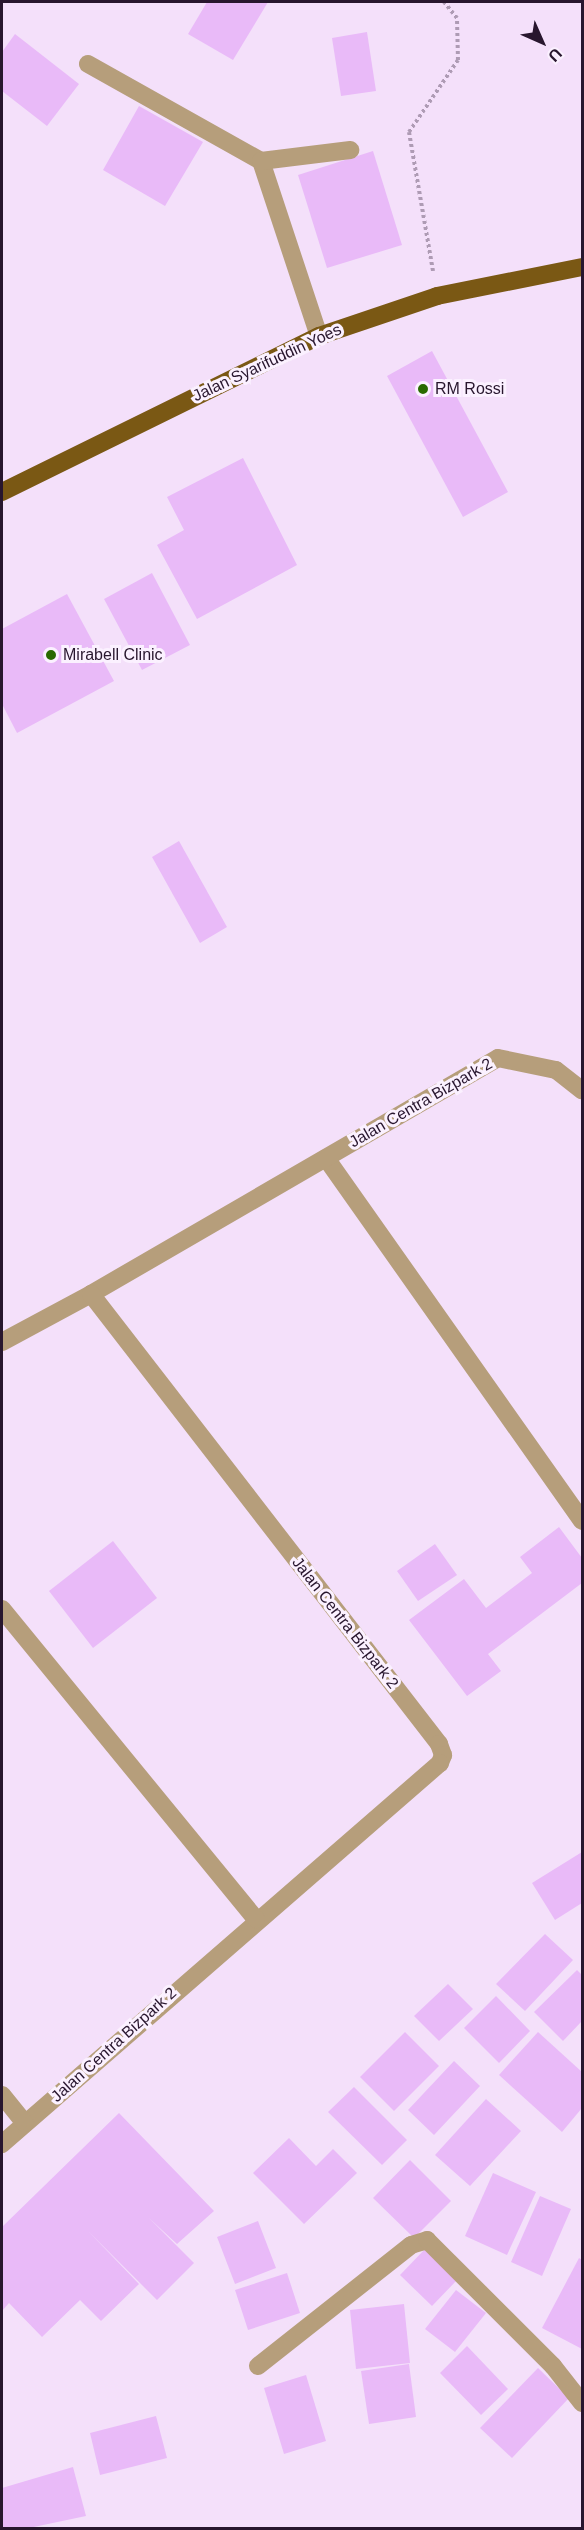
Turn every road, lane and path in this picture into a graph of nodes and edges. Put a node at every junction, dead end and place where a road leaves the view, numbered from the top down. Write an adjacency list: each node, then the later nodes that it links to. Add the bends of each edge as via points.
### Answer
1 (444, 2): 6 (path, via 457,18 458,60 409,132)
2 (88, 64): 4 (street)
3 (350, 150): 4 (street)
4 (261, 161): 7 (street)
5 (582, 267): 6 (highway, Jalan Syarifuddin Yoes)
6 (437, 296): 7 (highway, Jalan Syarifuddin Yoes)
7 (319, 336): 8 (highway, Jalan Syarifuddin Yoes)
8 (2, 492)
9 (582, 1090): 10 (street, Jalan Centra Bizpark 2, via 556,1070 498,1058)
10 (326, 1158): 11 (street, Jalan Centra Bizpark 2); 13 (street)
11 (91, 1294): 12 (street, Jalan Centra Bizpark 2); 15 (street, Jalan Centra Bizpark 2, via 440,1744 443,1755 440,1763)
12 (2, 1342)
13 (582, 1521)
14 (2, 1610): 15 (street)
15 (256, 1919): 17 (street, Jalan Centra Bizpark 2)
16 (2, 2095): 17 (street)
17 (26, 2123): 18 (street, Jalan Centra Bizpark 2)
18 (2, 2144)
19 (258, 2366): 20 (street, via 411,2245 428,2240 553,2366)
20 (582, 2403)

